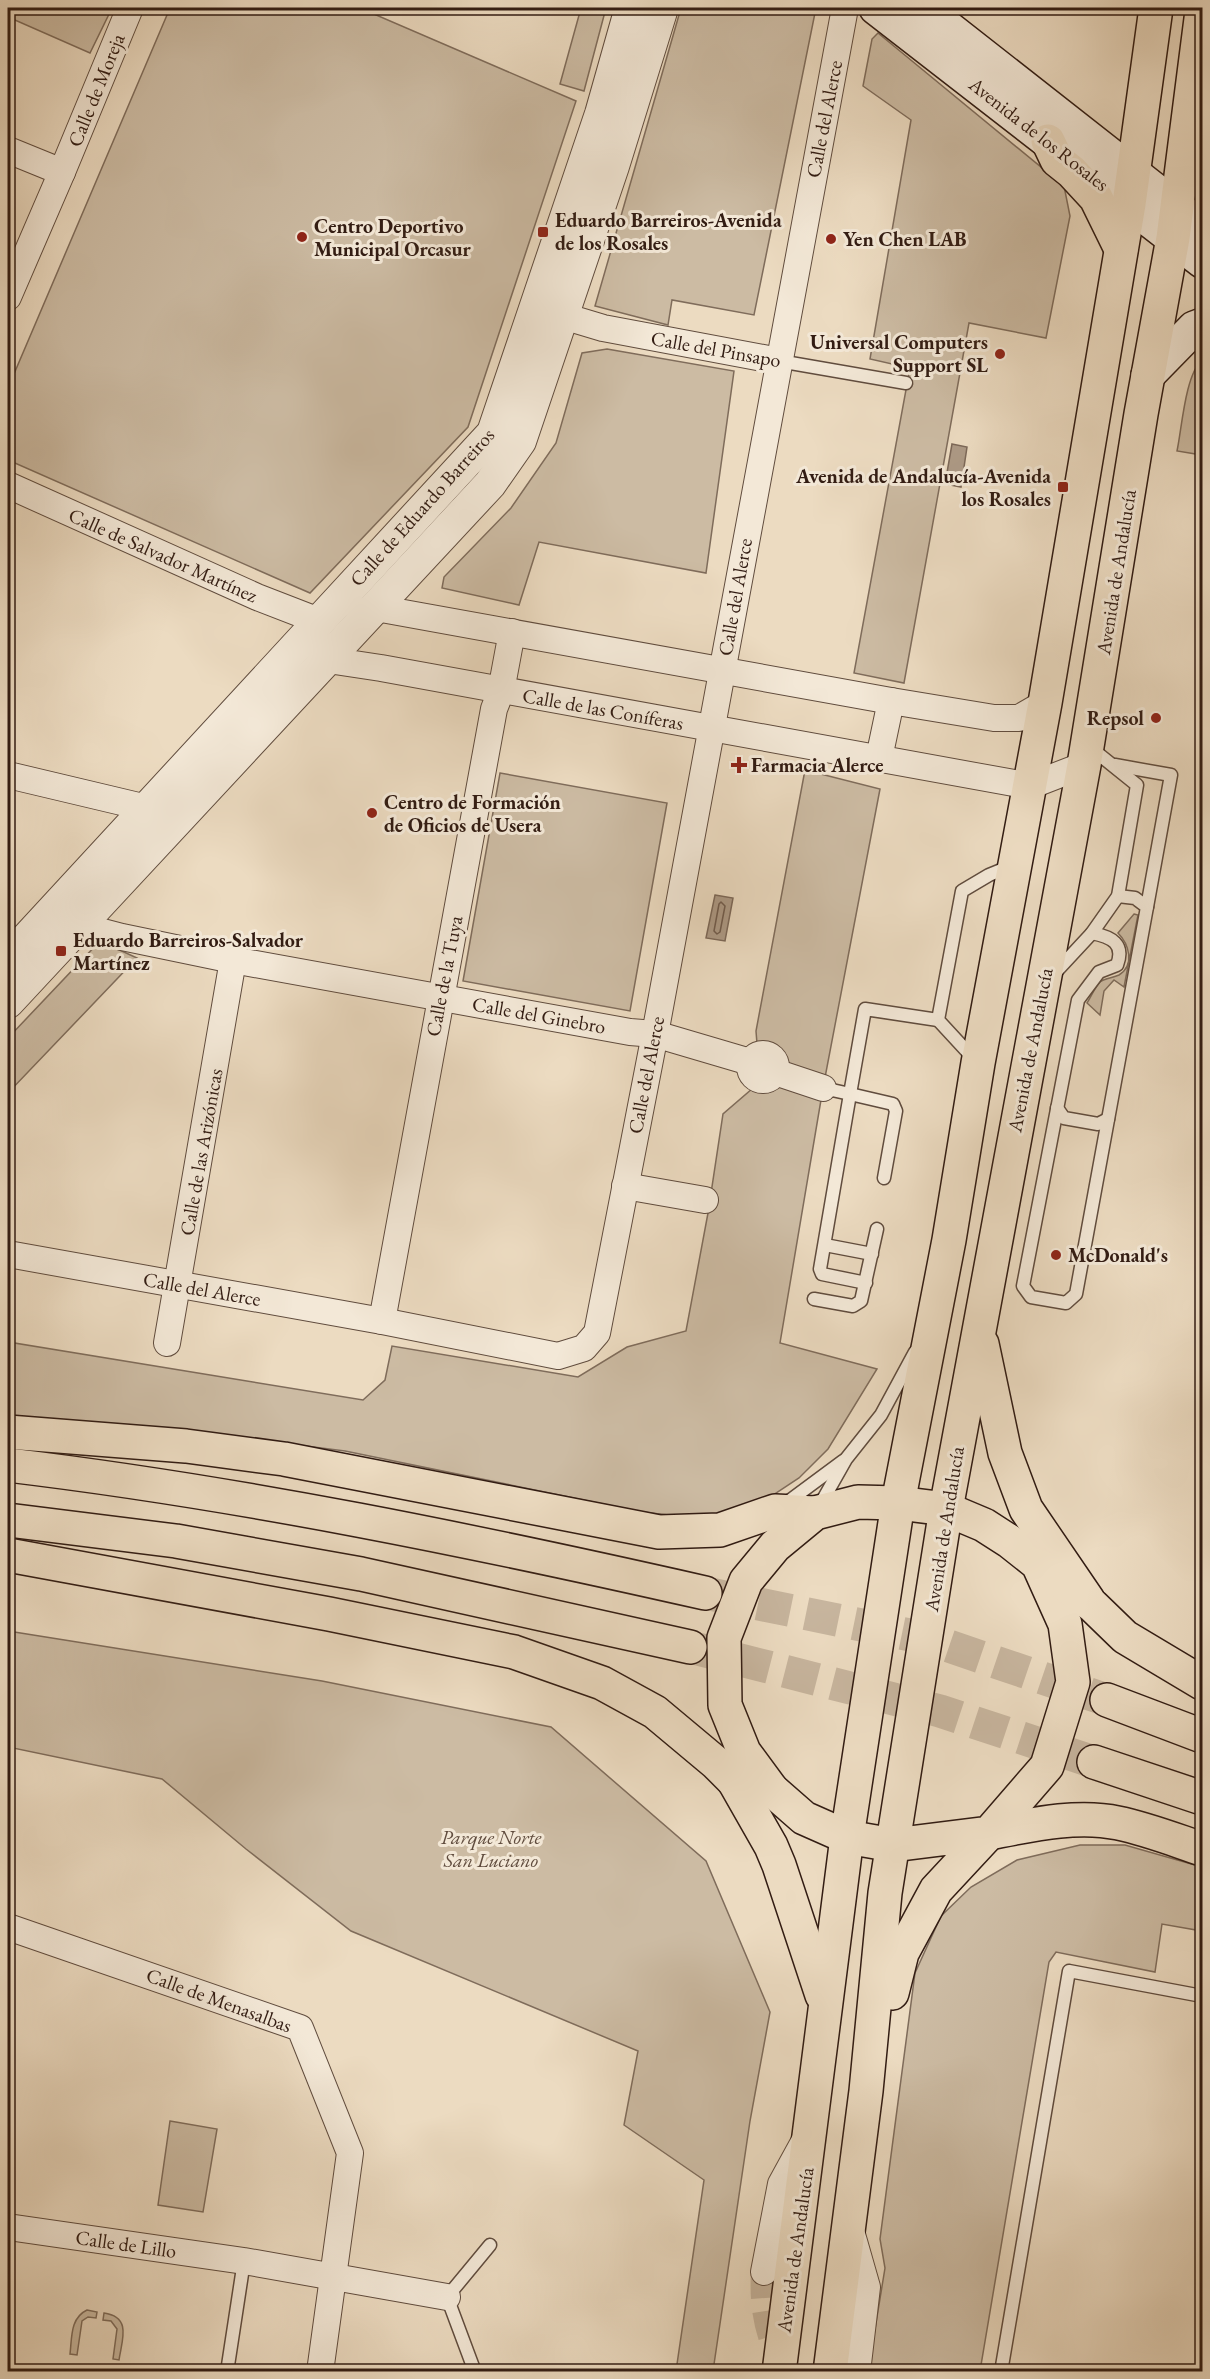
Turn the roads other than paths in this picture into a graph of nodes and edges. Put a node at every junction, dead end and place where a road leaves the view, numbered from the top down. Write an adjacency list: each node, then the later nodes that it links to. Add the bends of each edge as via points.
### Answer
1 (130, 8): 12 (street, Calle de Moreja)
2 (631, 8): 26 (street, Calle de Eduardo Barreiros, via 601,114 493,433)
3 (662, 8): 19 (street, Calle de Eduardo Barreiros)
4 (845, 8): 21 (street, Calle del Alerce)
5 (876, 8): 9 (main road, Avenida de los Rosales)
6 (923, 8): 11 (main road, Avenida de los Rosales)
7 (1156, 8): 11 (main road, Avenida de Andalucía)
8 (1203, 11): 14 (main road, Avenida de Andalucía)
9 (1048, 141): 13 (main road, Avenida de los Rosales); 16 (main road, via 1057,160 1096,198)
10 (8, 150): 12 (street, Calle de Moreja)
11 (1134, 171): 13 (main road, Avenida de Andalucía); 14 (main road, Avenida de los Rosales)
12 (62, 172): 18 (street, Calle de Moreja)
13 (1129, 204): 15 (main road, Avenida de los Rosales); 16 (main road, Avenida de Andalucía)
14 (1177, 206): 15 (main road, Avenida de Andalucía)
15 (1188, 232): 17 (main road, Avenida de los Rosales); 22 (main road, Avenida de Andalucía)
16 (1121, 249): 32 (main road, Avenida de Andalucía)
17 (1203, 261)
18 (8, 297)
19 (563, 316): 21 (street, Calle del Pinsapo, via 603,328); 25 (street, Calle de Eduardo Barreiros, via 520,441 490,484)
20 (1203, 325): 22 (main road, via 1194,328)
21 (779, 361): 23 (lane, Calle del Pinsapo); 29 (street, Calle del Alerce)
22 (1148, 375): 35 (main road, Avenida de Andalucía)
23 (906, 383)
24 (8, 485): 26 (street, Calle de Salvador Martínez)
25 (376, 608): 26 (street, Calle de Eduardo Barreiros); 27 (street); 28 (street, Calle de Eduardo Barreiros)
26 (319, 621): 28 (street); 38 (street, Calle de Eduardo Barreiros)
27 (512, 632): 29 (street); 30 (street, Calle de la Tuya)
28 (328, 660): 30 (street, Calle de las Coníferas); 42 (street, Calle de Eduardo Barreiros)
29 (722, 669): 31 (street); 33 (street, Calle del Alerce)
30 (501, 691): 33 (street, Calle de las Coníferas); 47 (street, Calle de la Tuya, via 494,709)
31 (891, 701): 32 (street, via 1010,719); 34 (street)
32 (1045, 703): 37 (main road, Avenida de Andalucía)
33 (711, 728): 34 (street, Calle de las Coníferas); 50 (street, Calle del Alerce)
34 (879, 758): 37 (street, Calle de las Coníferas)
35 (1095, 758): 37 (street); 40 (lane, via 1137,785); 41 (lane, via 1171,775); 46 (main road, Avenida de Andalucía)
36 (8, 775): 38 (street)
37 (1030, 786): 39 (main road, Avenida de Andalucía)
38 (147, 808): 44 (street, Calle de Eduardo Barreiros)
39 (1015, 865): 49 (lane, via 962,891); 51 (main road, Avenida de Andalucía)
40 (1118, 896): 41 (lane, via 1135,898); 43 (lane)
41 (1147, 907): 55 (lane)
42 (80, 926): 45 (street, Calle del Ginebro); 48 (street, Calle de Eduardo Barreiros)
43 (1092, 933): 46 (lane); 54 (lane, via 1110,939 1119,947 1120,957 1117,965 1099,972 1078,1000)
44 (8, 959)
45 (232, 960): 47 (street, Calle del Ginebro); 64 (street, Calle de las Arizónicas)
46 (1042, 986): 68 (main road, Avenida de Andalucía)
47 (441, 997): 50 (street, Calle del Ginebro); 67 (street, Calle de la Tuya)
48 (8, 1002)
49 (938, 1020): 51 (lane); 53 (lane, via 865,1009)
50 (655, 1034): 52 (street, Calle del Ginebro, via 750,1062 755,1056 767,1055 774,1060 775,1072); 57 (street, Calle del Alerce)
51 (978, 1063): 66 (main road, Avenida de Andalucía)
52 (823, 1088): 53 (lane)
53 (850, 1094): 56 (lane, via 893,1104 896,1111); 60 (lane)
54 (1057, 1108): 55 (lane, via 1064,1118 1073,1120 1098,1124); 55 (lane, via 1023,1286 1031,1297 1066,1303 1076,1294)
55 (1108, 1119)
56 (884, 1178)
57 (625, 1186): 58 (street); 67 (street, Calle del Alerce, via 597,1333 584,1348 558,1356)
58 (705, 1200)
59 (876, 1228): 62 (lane)
60 (825, 1245): 62 (lane); 63 (lane, via 822,1274)
61 (8, 1254): 64 (street, Calle del Alerce)
62 (872, 1254): 63 (lane)
63 (866, 1283): 65 (lane, via 861,1301 852,1306)
64 (178, 1285): 67 (street, Calle del Alerce); 69 (street, Calle de las Arizónicas)
65 (814, 1299)
66 (935, 1317): 71 (lane, via 881,1415); 73 (main road, Avenida de Andalucía)
67 (382, 1321)
68 (979, 1329): 74 (main road, Avenida de Andalucía); 81 (main road, via 1005,1454 1026,1509)
69 (167, 1343)
70 (8, 1432): 75 (main road, via 186,1446 284,1459 658,1532 720,1530)
71 (846, 1459): 75 (lane); 76 (lane)
72 (8, 1465): 80 (main road, via 322,1514 547,1557)
73 (898, 1503): 74 (main road); 76 (main road, via 858,1502); 91 (main road, Avenida de Andalucía)
74 (946, 1509): 79 (main road, via 984,1525); 92 (main road, Avenida de Andalucía)
75 (775, 1511): 76 (main road)
76 (815, 1513): 88 (main road, via 775,1545 747,1581 724,1638 725,1705 744,1752)
77 (8, 1520): 82 (main road, via 176,1541 361,1574)
78 (8, 1555): 87 (main road, via 514,1652 602,1683 655,1712)
79 (1038, 1564): 81 (main road); 90 (main road, Avenida de Andalucía, via 1065,1624 1073,1682 1047,1766)
80 (705, 1593)
81 (1093, 1606): 83 (main road, via 1125,1637)
82 (690, 1647)
83 (1203, 1683)
84 (1107, 1700): 85 (main road)
85 (1203, 1736)
86 (1094, 1762): 89 (main road)
87 (734, 1781): 88 (main road); 96 (main road, Avenida de Andalucía, via 779,1865)
88 (772, 1791): 91 (main road, via 804,1818)
89 (1203, 1798)
90 (989, 1833): 92 (main road); 93 (main road, via 1039,1824 1117,1822); 97 (main road, Avenida de Andalucía, via 936,1890 902,1953)
91 (847, 1837): 92 (main road); 96 (main road, Avenida de Andalucía)
92 (893, 1845): 97 (main road, Avenida de Andalucía)
93 (1203, 1849)
94 (8, 1926): 104 (street, Calle de Menasalbas, via 300,2028 350,2153)
95 (1203, 1996): 112 (lane, via 1069,1971)
96 (825, 2004): 98 (main road, Avenida de Andalucía)
97 (866, 2091): 99 (main road, Avenida de Andalucía)
98 (811, 2129): 103 (street, Avenida de Andalucía, via 781,2184); 109 (main road, Avenida de Andalucía)
99 (849, 2224): 110 (main road, Avenida de Andalucía); 111 (street, Avenida de Andalucía, via 867,2287)
100 (8, 2227): 102 (street, Calle de Lillo)
101 (490, 2245): 105 (lane)
102 (244, 2261): 104 (street, Calle de Lillo); 106 (lane)
103 (764, 2272)
104 (333, 2277): 105 (street, Calle de Lillo); 107 (street, Calle de Menasalbas)
105 (447, 2297): 108 (lane)
106 (227, 2372)
107 (320, 2372)
108 (475, 2372)
109 (779, 2372)
110 (830, 2372)
111 (857, 2372)
112 (1001, 2372)

